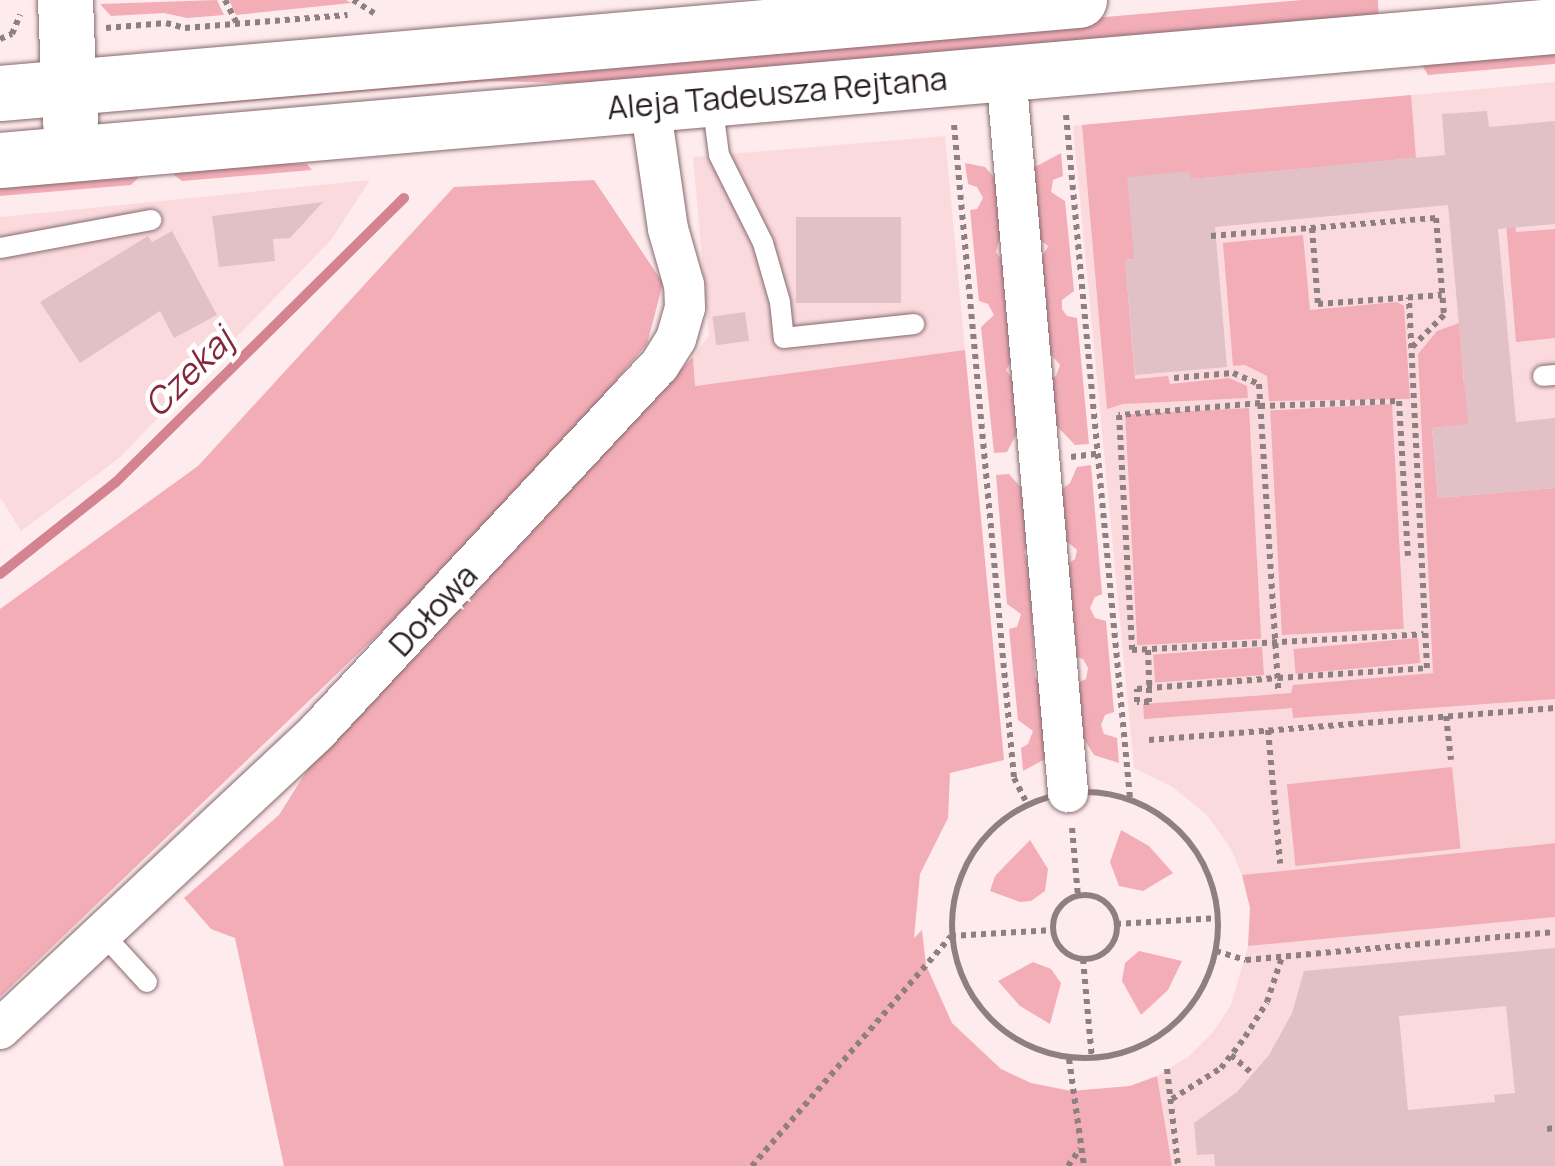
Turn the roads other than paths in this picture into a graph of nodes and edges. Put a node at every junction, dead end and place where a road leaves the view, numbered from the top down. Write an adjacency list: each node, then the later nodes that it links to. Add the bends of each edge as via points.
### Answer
1 (1079, 0): 2 (main road, Aleja Tadeusza Rejtana)
2 (794, 12): 6 (main road, Aleja Tadeusza Rejtana)
3 (86, 14): 6 (main road)
4 (1555, 26): 5 (main road, Aleja Tadeusza Rejtana)
5 (1006, 73): 8 (main road, Aleja Tadeusza Rejtana); 15 (street)
6 (67, 87): 7 (main road, Aleja Tadeusza Rejtana); 10 (main road)
7 (0, 93)
8 (712, 98): 9 (main road, Aleja Tadeusza Rejtana); 14 (lane, via 714,141 764,243 784,338)
9 (650, 104): 10 (main road, Aleja Tadeusza Rejtana); 16 (street, Dołowa, via 668,229 684,285 676,338 660,366 319,730)
10 (72, 154): 11 (main road, Aleja Tadeusza Rejtana)
11 (0, 160)
12 (151, 220): 13 (lane)
13 (0, 248)
14 (914, 324)
15 (1068, 792)
16 (104, 934): 17 (lane); 18 (street, Dołowa)
17 (148, 982)
18 (0, 1030)

